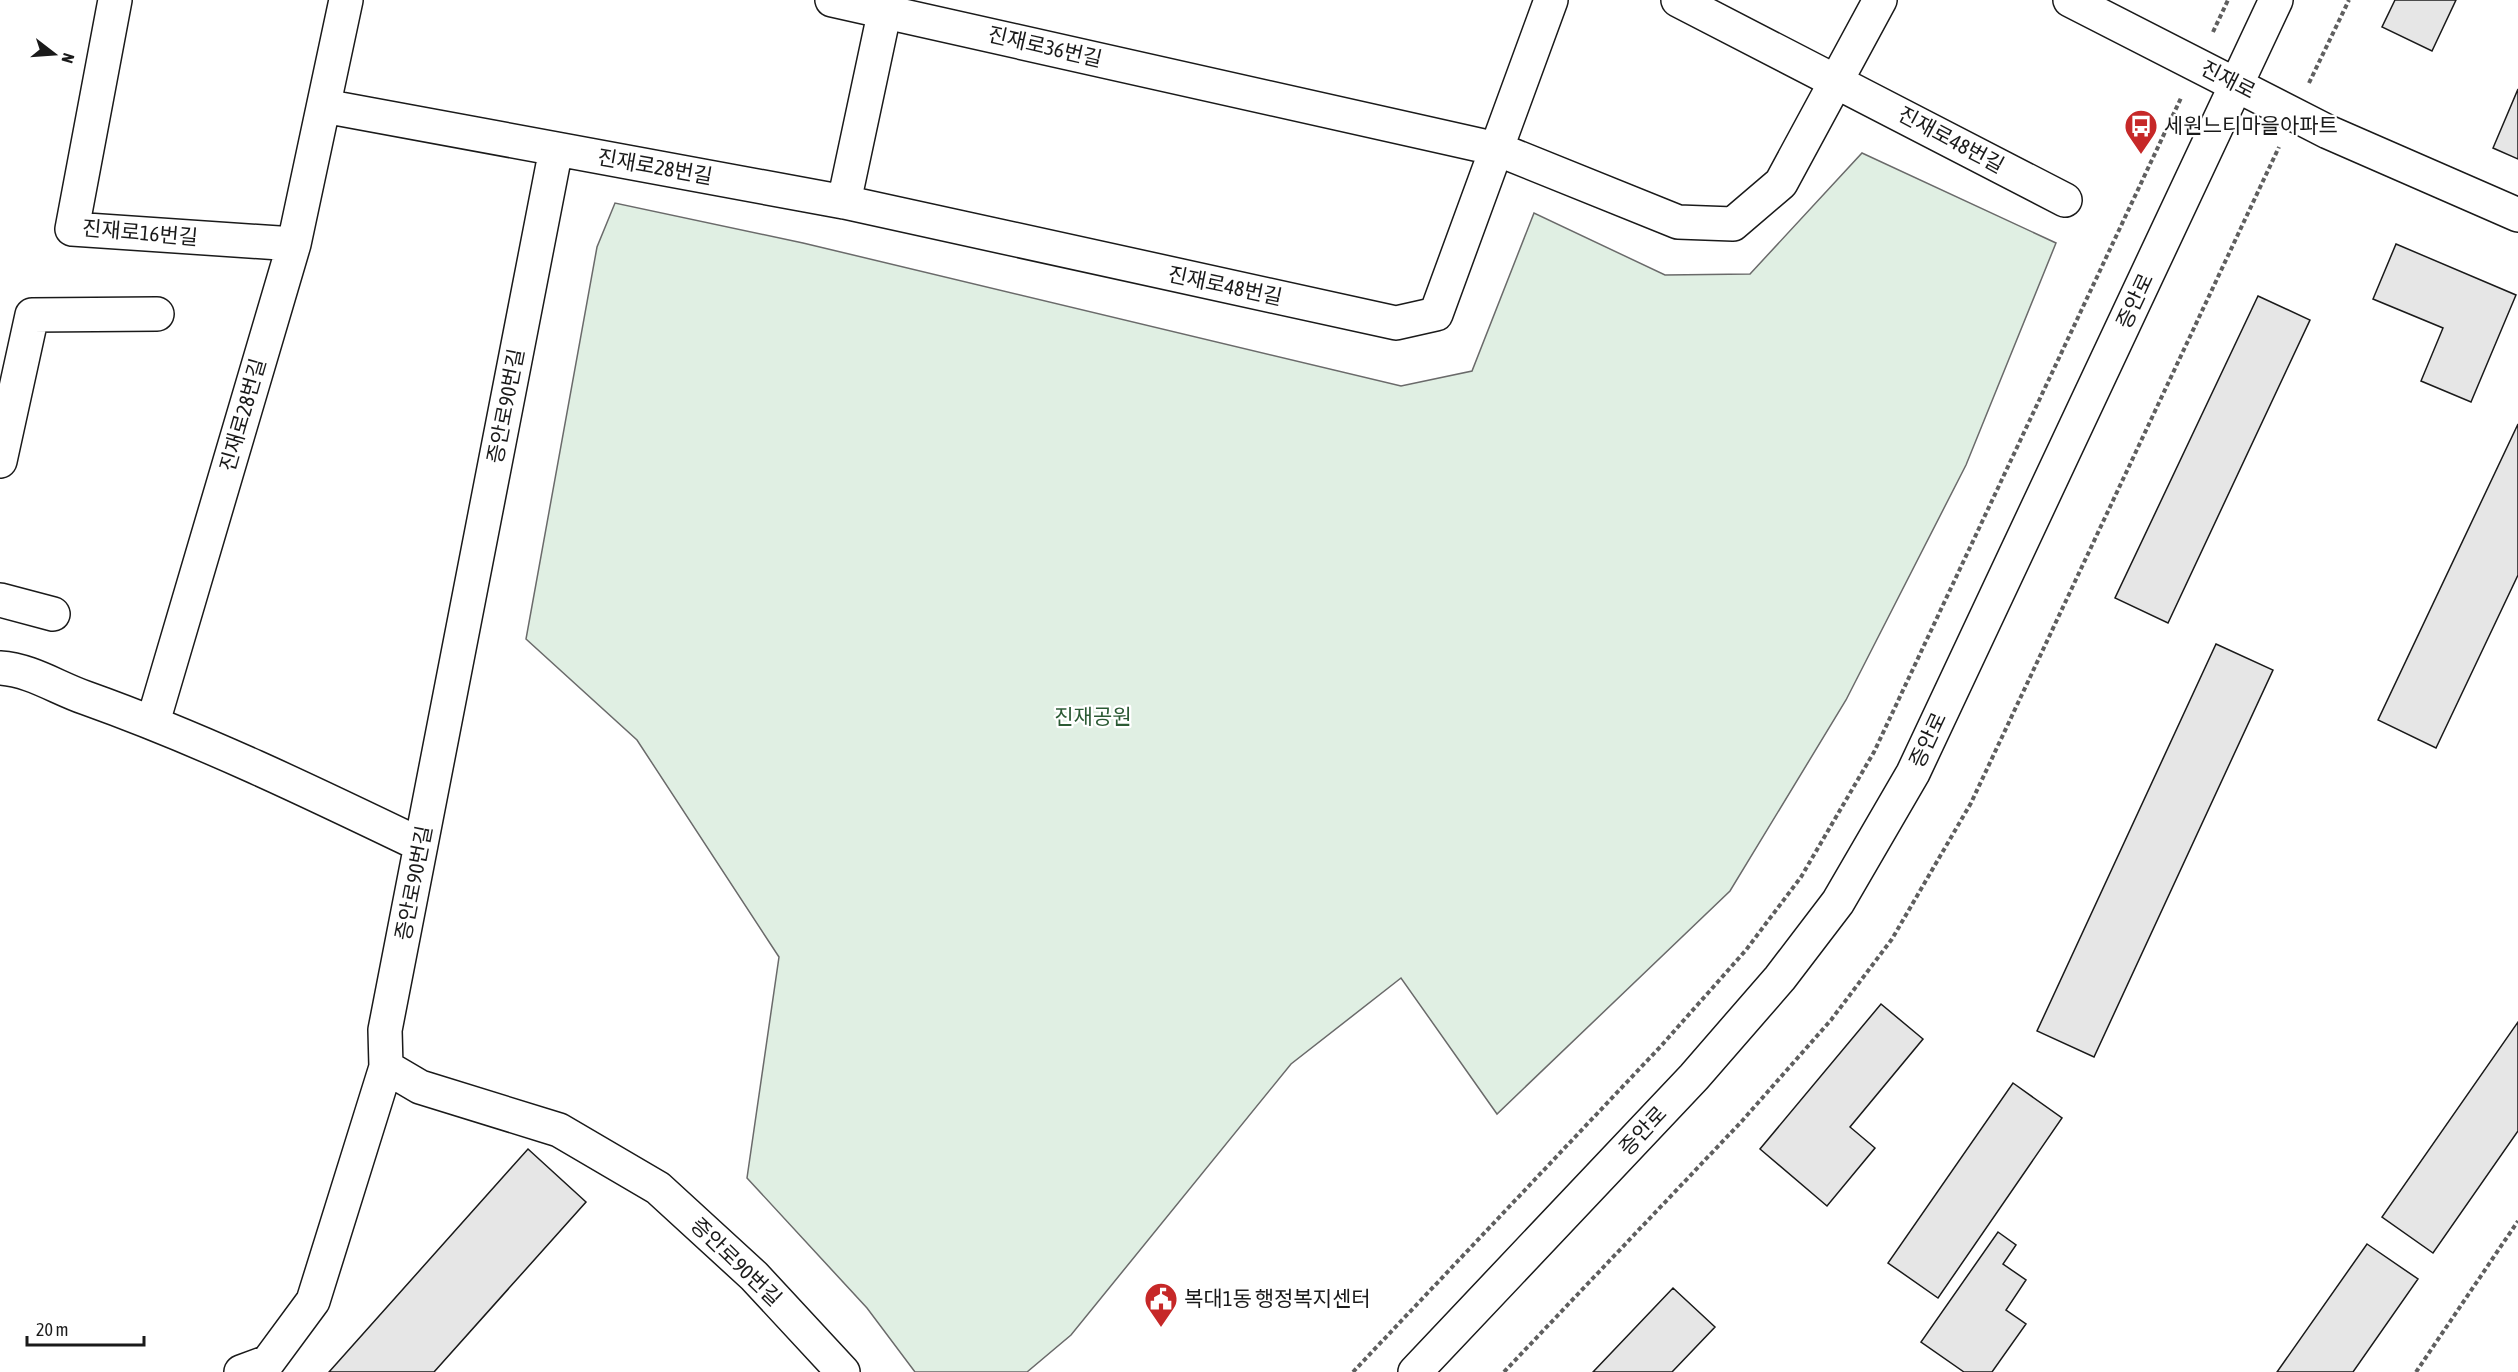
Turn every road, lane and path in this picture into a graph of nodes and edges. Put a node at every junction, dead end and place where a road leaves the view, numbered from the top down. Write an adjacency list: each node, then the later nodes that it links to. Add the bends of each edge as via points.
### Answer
1 (115, 0): 20 (street, 진재로16번길, via 72,229)
2 (346, 0): 14 (street, 진재로28번길)
3 (832, 0): 10 (street, 진재로36번길)
4 (1551, 0): 16 (street, 진재로48번길)
5 (1678, 0): 12 (street, 진재로48번길)
6 (1880, 0): 12 (street)
7 (2070, 0): 11 (street, 진재로)
8 (2228, 0): 11 (path)
9 (2276, 0): 13 (street, 증안로)
10 (886, 5): 16 (street, 진재로36번길); 18 (street)
11 (2197, 65): 13 (street, 진재로); 33 (path, via 1874,752 1801,877 1746,950 1661,1046)
12 (1836, 80): 16 (street, via 1781,183 1733,224 1678,222); 17 (street, 진재로48번길)
13 (2236, 84): 19 (street, 진재로, via 2328,132); 34 (street, 증안로, via 1913,773 1838,902 1780,978 1694,1077)
14 (324, 106): 15 (street, 진재로28번길); 20 (street, 진재로28번길)
15 (556, 148): 18 (street, 진재로28번길); 28 (street, 증안로90번길)
16 (1497, 149): 18 (street, 진재로48번길, via 1436,314 1396,323)
17 (2065, 200)
18 (844, 202)
19 (2518, 215)
20 (294, 244): 27 (street, 진재로28번길)
21 (157, 314): 22 (street, via 32,315)
22 (6, 411): 23 (street)
23 (0, 461)
24 (0, 600): 25 (street)
25 (53, 614)
26 (0, 668): 27 (street, via 18,669)
27 (153, 722): 28 (street)
28 (421, 844): 29 (street, 증안로90번길, via 385,1030)
29 (387, 1067): 31 (street, via 314,1301 268,1362); 32 (street, 증안로90번길, via 420,1087 559,1130 658,1188 754,1276)
30 (2518, 1221): 35 (path)
31 (241, 1372)
32 (843, 1372)
33 (1353, 1372)
34 (1414, 1372)
35 (2416, 1372)

